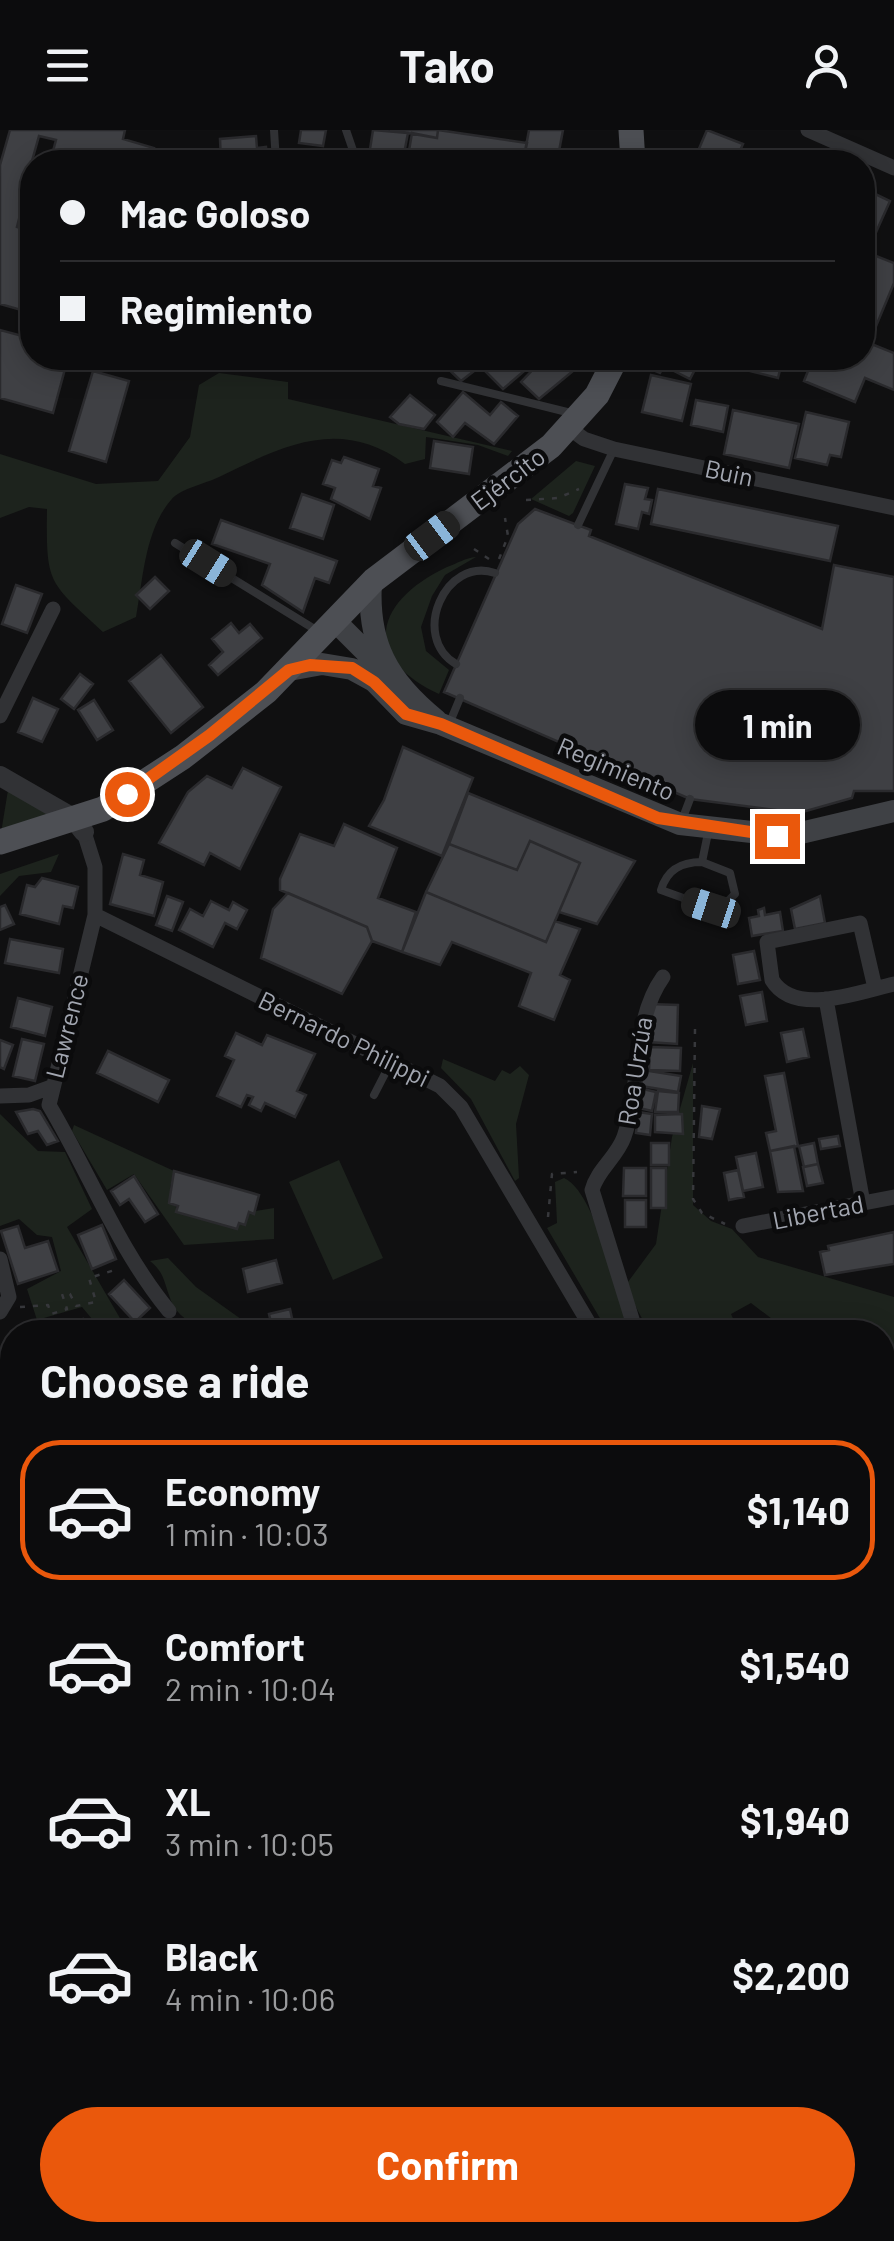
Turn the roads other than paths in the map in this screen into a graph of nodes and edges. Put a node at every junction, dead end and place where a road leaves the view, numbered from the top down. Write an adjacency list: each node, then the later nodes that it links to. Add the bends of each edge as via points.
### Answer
1 (808, 130): 2 (street)
2 (853, 150)
3 (608, 370): 5 (main road, Ejército)
4 (441, 380): 5 (lane)
5 (574, 422): 6 (street, Buin, via 584,439); 11 (main road, Ejército, via 520,471)
6 (614, 449): 7 (street, Buin); 8 (lane)
7 (894, 508)
8 (578, 525)
9 (176, 542): 13 (lane)
10 (495, 573): 14 (lane, via 464,573 440,604 433,640)
11 (371, 582): 13 (main road, Ejército); 16 (main road, Regimiento, via 372,634)
12 (53, 609): 18 (street)
13 (329, 628): 15 (main road, Ejército); 16 (main road, Regimiento)
14 (456, 664)
15 (289, 670): 19 (main road, Regimiento, via 352,668 406,714); 24 (main road, Ejército, via 182,756)
16 (388, 672): 19 (main road, Regimiento)
17 (460, 698): 19 (lane)
18 (0, 716)
19 (444, 726): 23 (main road, Regimiento)
20 (0, 776): 24 (street)
21 (690, 798): 23 (lane)
22 (894, 811): 25 (main road, Regimiento, via 788,836)
23 (680, 824): 25 (main road, Regimiento)
24 (78, 825): 26 (main road); 27 (main road); 29 (street, Lawrence, via 96,867)
25 (710, 828): 28 (lane)
26 (0, 842)
27 (0, 860)
28 (702, 862): 28 (lane, via 680,864 662,890 721,908 734,894 730,873)
29 (94, 915): 34 (street, Bernardo Philippi); 36 (street, Lawrence)
30 (663, 977): 46 (street, Roa Urzúa, via 646,1000 622,1144 592,1190)
31 (894, 984): 32 (street)
32 (876, 988): 33 (street); 33 (street, via 860,923 767,942 777,988 806,1000)
33 (826, 999): 40 (street)
34 (392, 1060): 37 (lane); 45 (street, Bernardo Philippi, via 453,1097)
35 (0, 1086): 36 (street)
36 (51, 1087): 38 (street, via 29,1096); 43 (street, Lawrence, via 49,1105 132,1264)
37 (374, 1095)
38 (0, 1096)
39 (894, 1198): 40 (street, Libertad)
40 (863, 1203): 41 (street, Libertad)
41 (742, 1226)
42 (0, 1259): 44 (street, via 9,1297)
43 (169, 1310)
44 (0, 1312)
45 (587, 1320)
46 (632, 1320)

